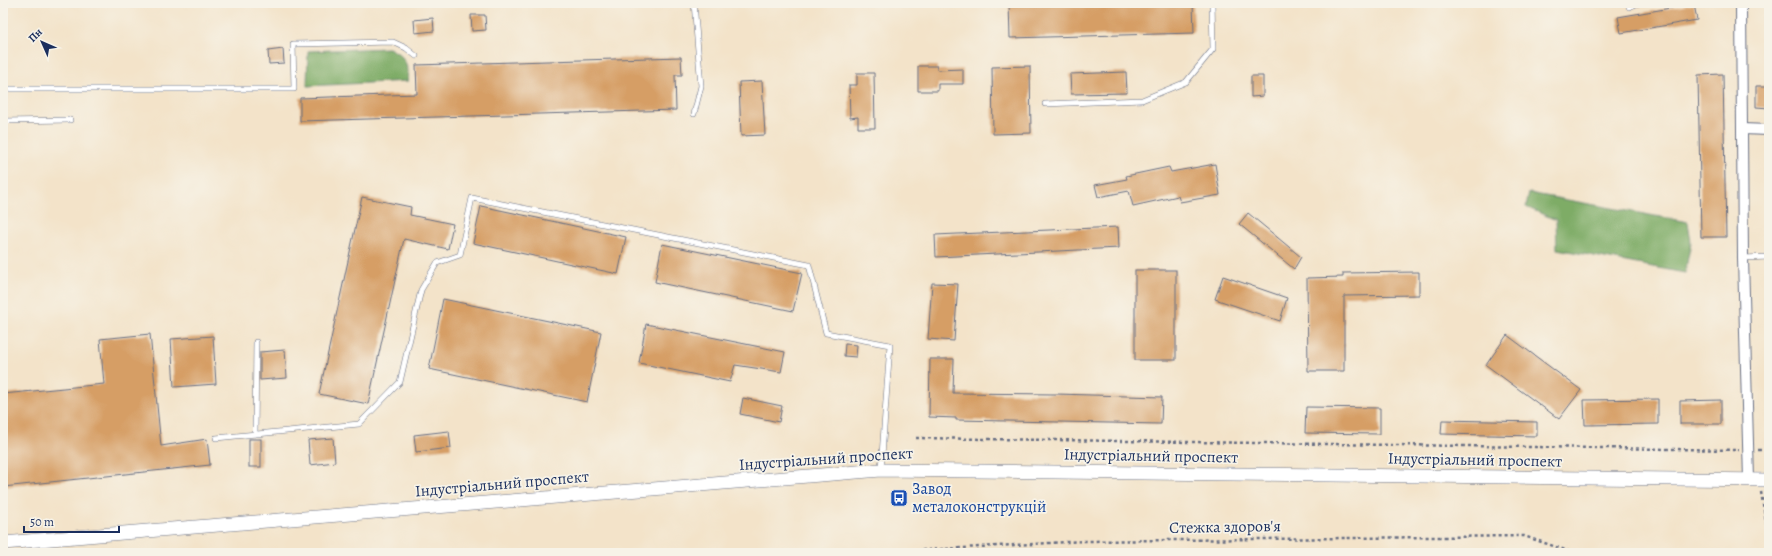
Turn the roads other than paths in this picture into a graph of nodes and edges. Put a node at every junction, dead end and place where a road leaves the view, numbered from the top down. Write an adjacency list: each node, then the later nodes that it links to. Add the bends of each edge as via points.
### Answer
1 (694, 3): 9 (lane, via 701,86)
2 (1212, 3): 8 (lane, via 1213,49 1186,82 1142,100)
3 (1639, 3): 5 (lane)
4 (1741, 3): 12 (street)
5 (1628, 7)
6 (416, 56): 7 (lane, via 393,42 293,44 294,89)
7 (3, 89)
8 (1045, 104)
9 (694, 114)
10 (70, 120): 11 (lane)
11 (3, 121)
12 (1742, 129): 13 (street); 15 (street)
13 (1769, 130)
14 (1769, 257): 15 (lane)
15 (1743, 258): 20 (street, via 1749,450)
16 (256, 342): 17 (lane)
17 (255, 434): 18 (lane); 19 (lane, via 359,424 400,382 421,290 437,262 460,255 472,198 809,265 826,333 890,345)
18 (216, 438)
19 (881, 470): 20 (street, Індустріальний проспект); 21 (street, Індустріальний проспект)
20 (1760, 480)
21 (3, 544)

